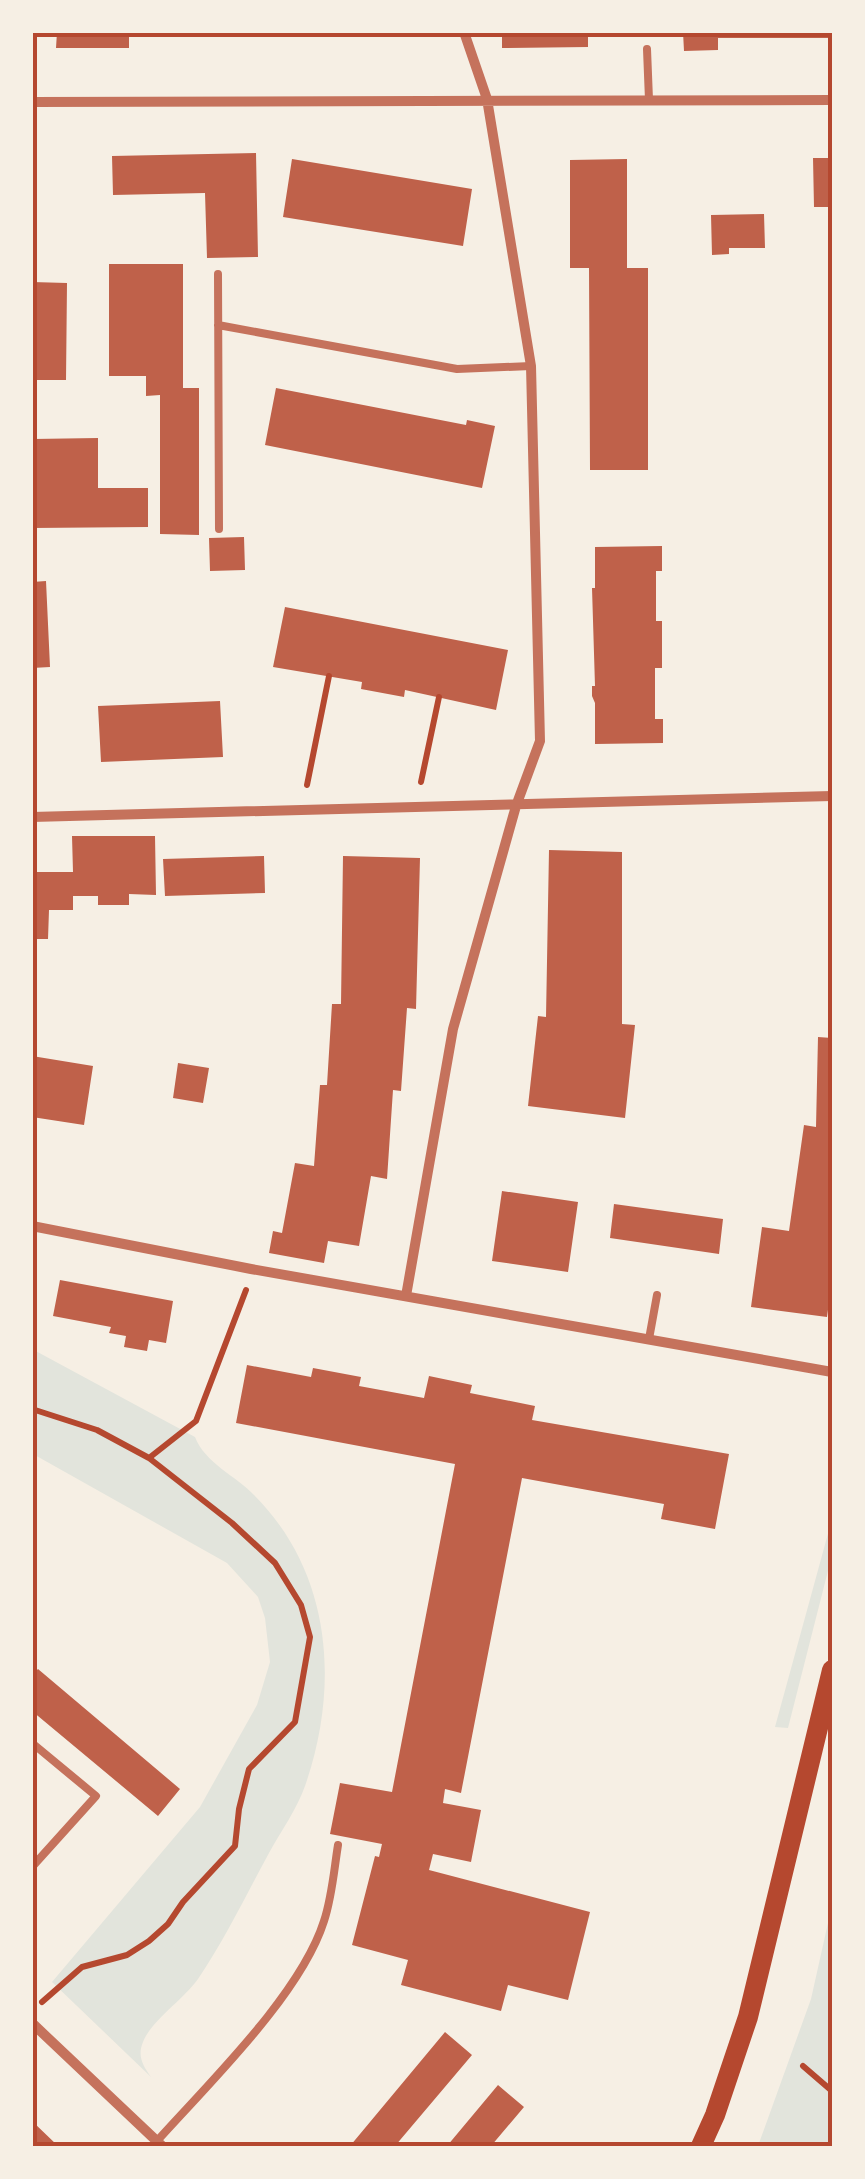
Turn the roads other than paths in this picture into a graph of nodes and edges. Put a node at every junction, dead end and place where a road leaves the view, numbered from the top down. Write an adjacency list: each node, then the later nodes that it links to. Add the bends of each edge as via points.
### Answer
1 (464, 32): 3 (street)
2 (648, 49): 4 (lane)
3 (487, 100): 4 (street); 6 (street); 9 (street)
4 (649, 100): 5 (street)
5 (832, 100)
6 (32, 102)
7 (218, 274): 8 (lane)
8 (218, 325): 9 (lane, via 456,369); 10 (lane)
9 (531, 366): 12 (street, via 540,742)
10 (219, 529)
11 (832, 796): 12 (street)
12 (516, 806): 13 (street); 16 (street, via 453,1029)
13 (32, 817)
14 (32, 1226): 16 (street)
15 (657, 1295): 17 (lane)
16 (406, 1296): 17 (street)
17 (650, 1339): 18 (street)
18 (832, 1372)
19 (832, 1670): 25 (main road, via 748,2017)
20 (32, 1742): 22 (lane, via 96,1796)
21 (338, 1845): 24 (lane, via 324,1921 298,1976)
22 (32, 1868)
23 (32, 2023): 24 (street)
24 (159, 2144)
25 (701, 2146)

